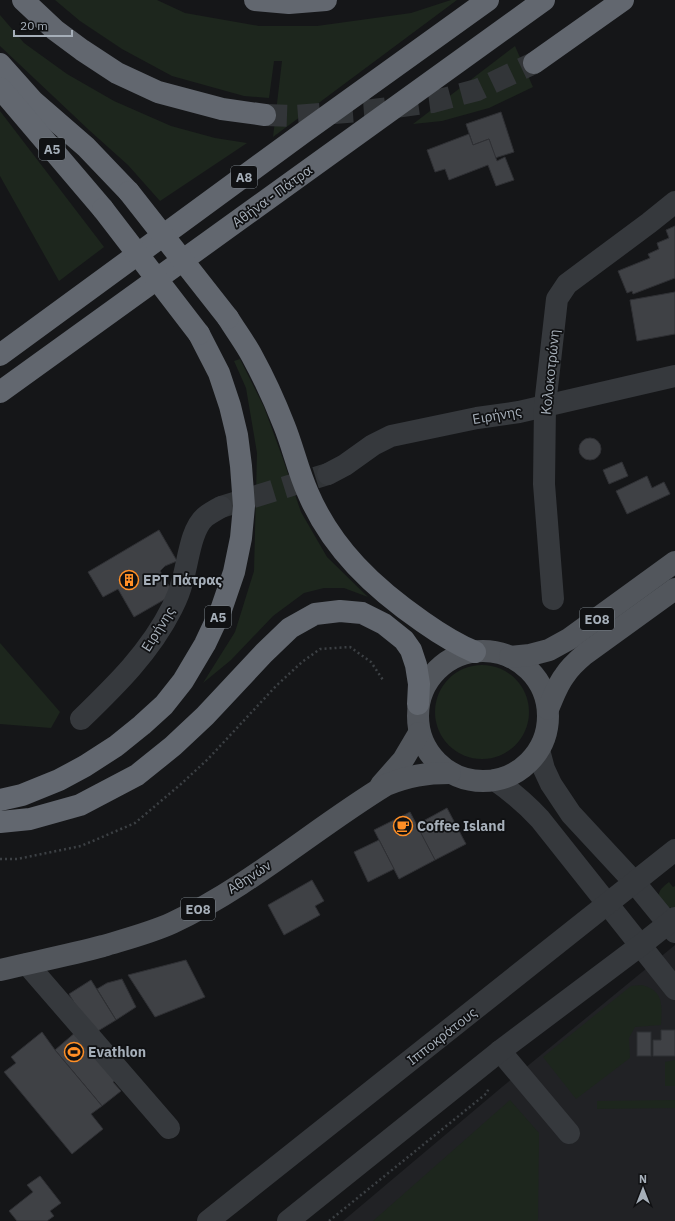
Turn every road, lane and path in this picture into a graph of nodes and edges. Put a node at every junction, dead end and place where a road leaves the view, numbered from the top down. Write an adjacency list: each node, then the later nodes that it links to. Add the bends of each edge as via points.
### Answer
1 (23, 0): 10 (highway, via 55,30 117,73 158,92 222,109)
2 (254, 0): 3 (highway, via 289,3)
3 (326, 0)
4 (488, 0): 12 (highway, Α8)
5 (544, 0): 14 (highway, Αθήνα - Πάτρα / Α8)
6 (623, 0): 7 (highway)
7 (534, 63)
8 (0, 64): 21 (highway, bridge, via 33,101 86,147 129,192 228,318 268,387 307,493 333,539 348,558 374,584 408,611 446,638)
9 (0, 88): 32 (highway, Α5, bridge, via 103,210 199,334 219,372 230,406 237,435 244,506 234,572 222,610 183,681 164,705 142,726 85,766 22,795)
10 (265, 115)
11 (675, 202): 15 (street, Κολοκοτρώνη, via 567,284 557,299)
12 (0, 355)
13 (675, 376): 15 (street, Ειρήνης)
14 (0, 392)
15 (545, 405): 16 (street, Ειρήνης, via 391,436); 20 (street, Κολοκοτρώνη, via 544,484)
16 (328, 474)
17 (221, 507): 26 (street, Ειρήνης, via 205,517 196,531 173,608 152,642 127,674)
18 (675, 562): 22 (main road, Αθηνών / ΕΟ8, via 569,639 549,650)
19 (675, 589): 25 (main road, Αθηνών / ΕΟ8, via 574,664 564,675)
20 (553, 599)
21 (475, 652): 22 (main road, Αθηνών / ΕΟ8, via 493,652); 24 (main road, Αθηνών / ΕΟ8, via 459,656 444,664 426,684)
22 (510, 657): 25 (main road, Αθηνών / ΕΟ8, via 536,678 544,693)
23 (383, 680): 35 (path, via 371,662 350,647 320,649 276,686 208,759 135,823 81,846 17,860)
24 (418, 704): 27 (main road, Αθηνών / ΕΟ8); 33 (highway, via 419,684 416,665 404,640 384,624 362,613 340,611 315,614 290,628 205,716 137,775 80,805 30,819)
25 (548, 709): 28 (main road, Αθηνών / ΕΟ8, via 548,724)
26 (81, 719)
27 (420, 734): 29 (main road, Αθηνών / ΕΟ8, via 431,756); 31 (main road, Αθηνών / ΕΟ8, via 394,772)
28 (539, 750): 30 (main road, Αθηνών / ΕΟ8, via 520,770 508,777); 36 (street, via 549,779 571,814)
29 (450, 773): 30 (main road, Αθηνών / ΕΟ8, via 480,782); 31 (main road, Αθηνών / ΕΟ8, via 433,773 401,779)
30 (495, 780): 37 (street, via 540,818)
31 (372, 794): 40 (main road, Αθηνών / ΕΟ8, via 247,880 171,923 120,941)
32 (0, 800)
33 (0, 822)
34 (675, 850): 36 (street, Ιπποκράτους)
35 (0, 859)
36 (635, 883): 37 (street, Ιπποκράτους); 38 (street)
37 (608, 904): 39 (street); 47 (street, Ιπποκράτους)
38 (673, 924): 39 (street)
39 (641, 946): 42 (street); 43 (street)
40 (27, 964): 41 (main road, Αθηνών / ΕΟ8); 45 (street)
41 (0, 970)
42 (675, 989)
43 (500, 1051): 46 (street); 48 (street)
44 (489, 1086): 49 (path, via 487,1092)
45 (168, 1128)
46 (569, 1132)
47 (208, 1221)
48 (288, 1221)
49 (329, 1221)

